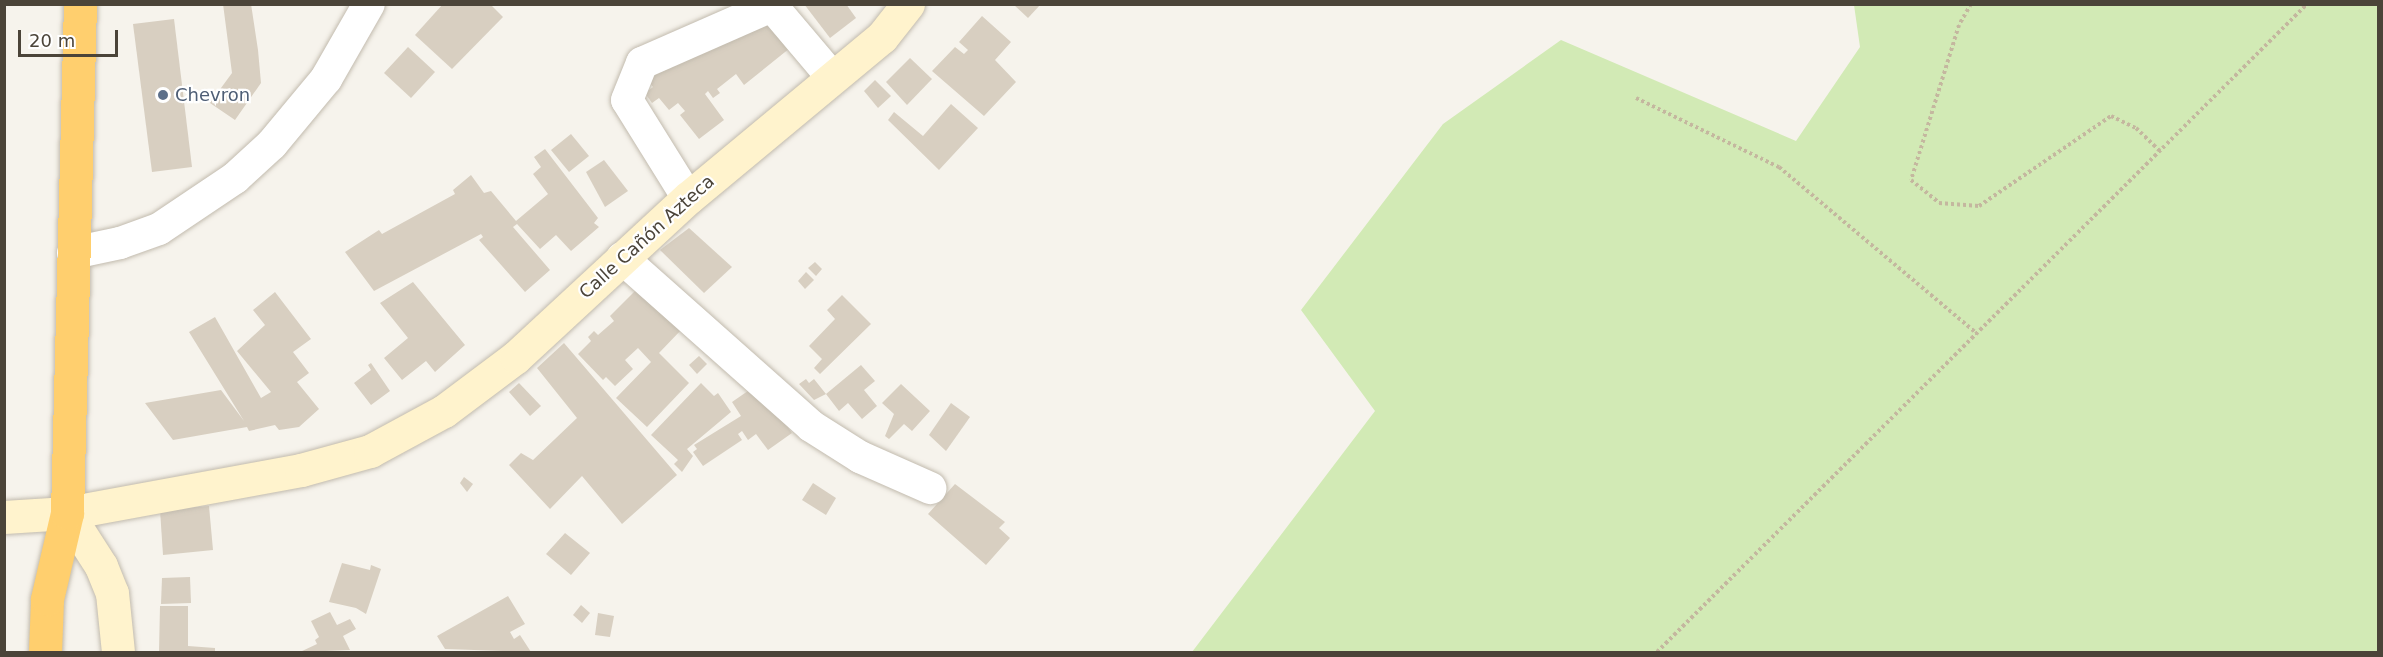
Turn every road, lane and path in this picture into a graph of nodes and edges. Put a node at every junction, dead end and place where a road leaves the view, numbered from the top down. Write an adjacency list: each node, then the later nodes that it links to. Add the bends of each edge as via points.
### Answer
1 (80, 4): 10 (highway)
2 (369, 4): 10 (street, via 326,79 272,144 235,178 159,229 120,243)
3 (908, 4): 6 (main road, Calle Cañón Azteca, via 882,37)
4 (1971, 4): 8 (path, via 1959,25 1911,180 1939,203 1979,206 2111,116 2136,128)
5 (2307, 4): 8 (path)
6 (832, 77): 9 (main road, Calle Cañón Azteca); 9 (street, via 772,6 642,63 627,100)
7 (1636, 98): 12 (path, via 1779,167)
8 (2160, 151): 12 (path)
9 (688, 198): 11 (main road, Calle Cañón Azteca)
10 (73, 253): 14 (highway)
11 (622, 258): 13 (street, via 811,426 860,457); 14 (main road, Calle Cañón Azteca, via 516,357 444,411 370,451 210,490)
12 (1977, 334): 18 (path)
13 (930, 488)
14 (67, 513): 15 (main road, Calle Cañón Azteca); 16 (highway, via 46,599); 17 (main road, via 101,566 112,593)
15 (4, 517)
16 (45, 652)
17 (118, 652)
18 (1657, 652)

